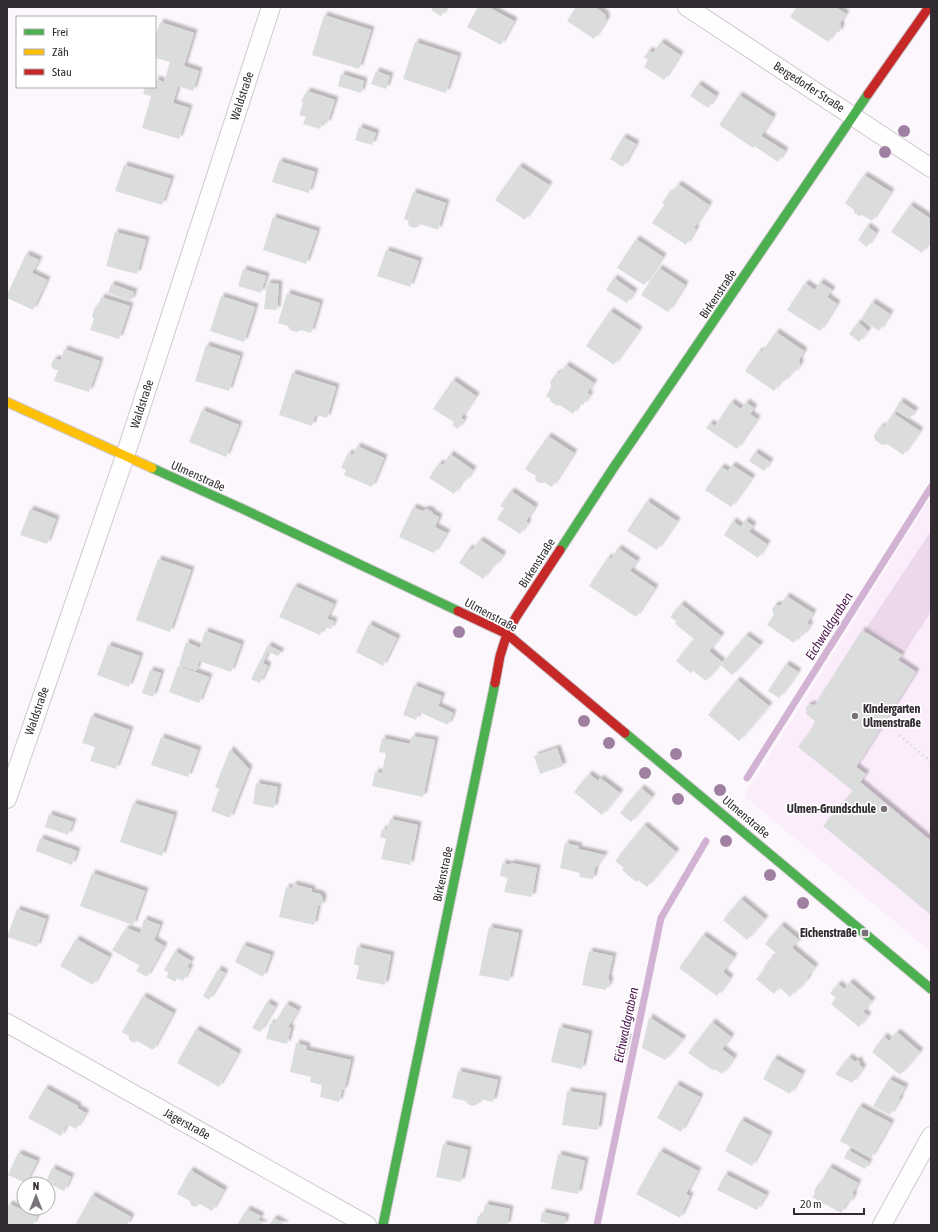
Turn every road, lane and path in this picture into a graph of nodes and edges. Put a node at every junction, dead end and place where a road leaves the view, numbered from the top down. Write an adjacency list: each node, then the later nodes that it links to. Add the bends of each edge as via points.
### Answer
1 (271, 7): 7 (street, Waldstraße)
2 (687, 7): 4 (street, Bergedorfer Straße)
3 (929, 7): 4 (street, Birkenstraße)
4 (853, 116): 5 (street, Bergedorfer Straße); 8 (street, Birkenstraße, via 617,463)
5 (931, 168)
6 (7, 402): 7 (street, Ulmenstraße)
7 (125, 456): 8 (street, Ulmenstraße); 11 (street, Waldstraße)
8 (507, 634): 12 (street, Ulmenstraße); 16 (street, Birkenstraße, via 500,656)
9 (899, 735): 10 (path)
10 (931, 762)
11 (7, 799)
12 (931, 989)
13 (7, 1023): 15 (street, Jägerstraße)
14 (931, 1136): 17 (street)
15 (367, 1225)
16 (382, 1225)
17 (882, 1225)

